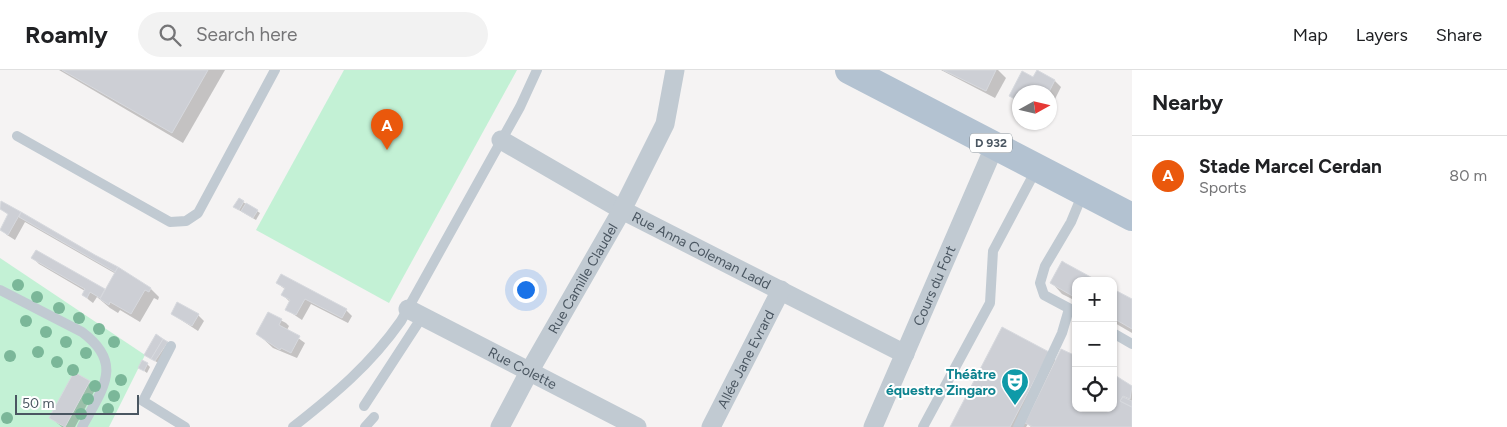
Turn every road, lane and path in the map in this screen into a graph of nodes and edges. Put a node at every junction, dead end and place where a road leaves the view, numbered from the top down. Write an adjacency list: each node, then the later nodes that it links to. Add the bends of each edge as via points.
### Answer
1 (275, 70): 5 (lane, via 198,213 186,221 170,222)
2 (537, 70): 6 (lane)
3 (675, 70): 10 (street, Rue Camille Claudel, via 665,124)
4 (850, 70): 7 (main road, D 932)
5 (17, 136)
6 (501, 140): 10 (street, Rue Anna Coleman Ladd); 16 (lane)
7 (995, 145): 8 (main road, D 932); 20 (street, Cours du Fort)
8 (1038, 167): 9 (main road, D 932); 32 (lane, via 993,251 990,303)
9 (1084, 192): 11 (main road, D 932); 14 (lane, via 1071,222 1044,266 1040,283 1044,294)
10 (622, 210): 13 (street, Rue Anna Coleman Ladd); 21 (street, Rue Camille Claudel)
11 (1132, 217)
12 (0, 290): 24 (lane, via 82,332 104,354 107,380)
13 (781, 290): 20 (street, Rue Anna Coleman Ladd); 30 (street, Allée Jane Evrard)
14 (1072, 309)
15 (1072, 312): 33 (lane)
16 (415, 313): 21 (street, Rue Colette); 22 (lane); 26 (lane, via 344,387)
17 (1117, 335): 18 (lane)
18 (1132, 344)
19 (171, 346): 25 (lane, via 143,401)
20 (906, 354): 31 (street, Cours du Fort)
21 (529, 372): 28 (street, Rue Camille Claudel); 29 (street, Rue Colette)
22 (364, 406)
23 (374, 417): 27 (lane)
24 (82, 427)
25 (185, 427)
26 (293, 427)
27 (364, 427)
28 (500, 427)
29 (637, 427)
30 (711, 427)
31 (873, 427)
32 (923, 427)
33 (1018, 427)

